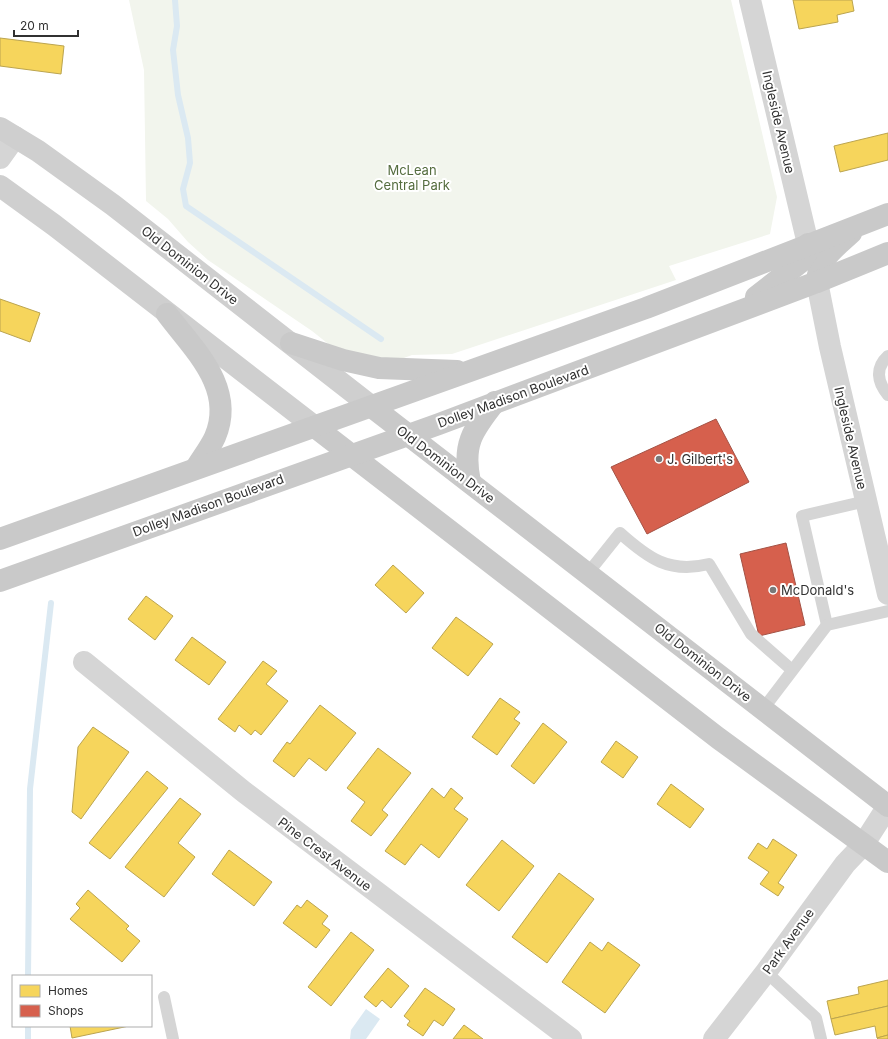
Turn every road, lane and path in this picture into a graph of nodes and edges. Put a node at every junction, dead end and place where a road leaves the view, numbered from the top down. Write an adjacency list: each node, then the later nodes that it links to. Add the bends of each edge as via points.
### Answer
1 (750, 0): 7 (street, Ingleside Avenue)
2 (7, 133): 3 (street); 12 (main road, Old Dominion Drive, via 113,205)
3 (0, 158)
4 (0, 186): 10 (main road)
5 (888, 214): 6 (main road)
6 (859, 225): 7 (main road); 9 (main road, via 826,257 817,274)
7 (808, 244): 11 (main road, via 806,255 794,268); 14 (main road, via 646,308)
8 (888, 253): 9 (main road, Dolley Madison Boulevard)
9 (817, 282): 11 (main road, Dolley Madison Boulevard); 23 (street, Ingleside Avenue)
10 (167, 314): 18 (main road); 21 (main road, via 211,372 221,399 218,430)
11 (732, 314): 16 (main road, Dolley Madison Boulevard)
12 (291, 343): 14 (main road, via 343,360 380,368); 17 (main road, Old Dominion Drive)
13 (888, 356): 15 (lane, via 882,361 878,374 881,387)
14 (470, 371): 17 (main road)
15 (888, 395)
16 (496, 402): 19 (main road, Dolley Madison Boulevard); 22 (main road, via 479,422 469,442 467,464)
17 (372, 407): 18 (main road); 19 (main road, Old Dominion Drive)
18 (315, 427): 20 (main road); 21 (main road)
19 (406, 435): 20 (main road, Dolley Madison Boulevard); 22 (main road, Old Dominion Drive)
20 (350, 455): 26 (main road, Dolley Madison Boulevard); 34 (main road, via 718,738)
21 (196, 468): 24 (main road)
22 (470, 482): 25 (main road, Old Dominion Drive)
23 (866, 501): 27 (street, Ingleside Avenue); 29 (lane, via 802,516)
24 (0, 539)
25 (588, 573): 31 (lane, via 620,533 648,556 666,565 684,568 709,564 751,634); 32 (main road, Old Dominion Drive)
26 (0, 581)
27 (888, 590)
28 (888, 611): 29 (lane)
29 (827, 625): 31 (lane)
30 (84, 662): 39 (street, Pine Crest Avenue, via 244,792)
31 (792, 670): 32 (lane)
32 (763, 709): 33 (main road, Old Dominion Drive)
33 (888, 806): 34 (street)
34 (863, 844): 35 (main road); 36 (street, Park Avenue, via 845,864)
35 (888, 862)
36 (766, 972): 40 (street, Park Avenue); 41 (lane, via 816,1018)
37 (164, 997): 38 (lane)
38 (173, 1039)
39 (571, 1039)
40 (714, 1039)
41 (821, 1039)

